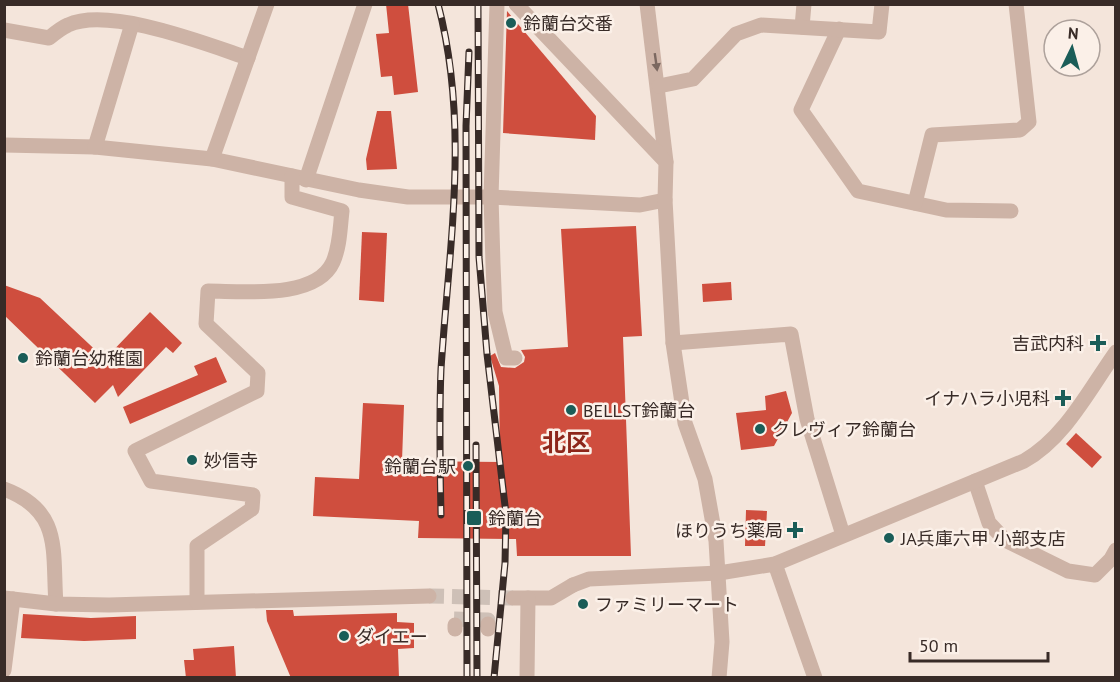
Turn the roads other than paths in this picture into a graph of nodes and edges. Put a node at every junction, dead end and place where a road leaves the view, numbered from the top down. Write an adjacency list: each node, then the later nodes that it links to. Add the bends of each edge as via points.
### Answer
1 (267, 4): 13 (street)
2 (365, 4): 19 (street)
3 (497, 4): 20 (street)
4 (516, 4): 18 (street)
5 (647, 4): 14 (street, one-way to 14)
6 (804, 4): 10 (street)
7 (882, 4): 11 (street, via 879,32)
8 (1016, 4): 22 (street, via 1029,122 1020,130 932,135)
9 (132, 24): 12 (street, via 89,20 69,24 49,38); 13 (street, via 152,26); 16 (street)
10 (802, 27): 11 (street); 14 (street, via 761,25 736,34 693,79)
11 (839, 29): 22 (street, via 801,110 858,190)
12 (4, 30)
13 (248, 58): 17 (street)
14 (659, 86): 18 (street)
15 (4, 145): 16 (street)
16 (95, 147): 17 (street)
17 (212, 159): 19 (street)
18 (666, 162): 21 (street)
19 (299, 178): 20 (street, via 408,197); 35 (street, via 292,197 342,211 339,245 332,264 316,279 291,290 208,291 206,324 258,373 257,391 135,451 151,481 253,495 252,508 197,546)
20 (491, 197): 21 (street, via 640,205); 26 (street, via 495,312)
21 (665, 200): 24 (street)
22 (915, 203): 23 (street, via 946,210)
23 (1011, 211)
24 (673, 343): 29 (street, via 791,334 807,419); 32 (street, via 685,423 705,479)
25 (1116, 352): 27 (street, via 1042,451)
26 (506, 356)
27 (975, 481): 29 (street); 30 (street, via 988,523 1005,540 1068,571 1095,575)
28 (4, 489): 36 (street, via 26,497 41,510 50,527)
29 (843, 535): 31 (street)
30 (1116, 550)
31 (775, 564): 32 (street); 40 (street)
32 (719, 573): 38 (street, via 596,578 551,597 520,598); 39 (street)
33 (429, 596): 35 (street)
34 (9, 599): 36 (street); 37 (street)
35 (197, 602): 36 (street)
36 (56, 604)
37 (4, 670)
38 (527, 678)
39 (719, 678)
40 (815, 678)

